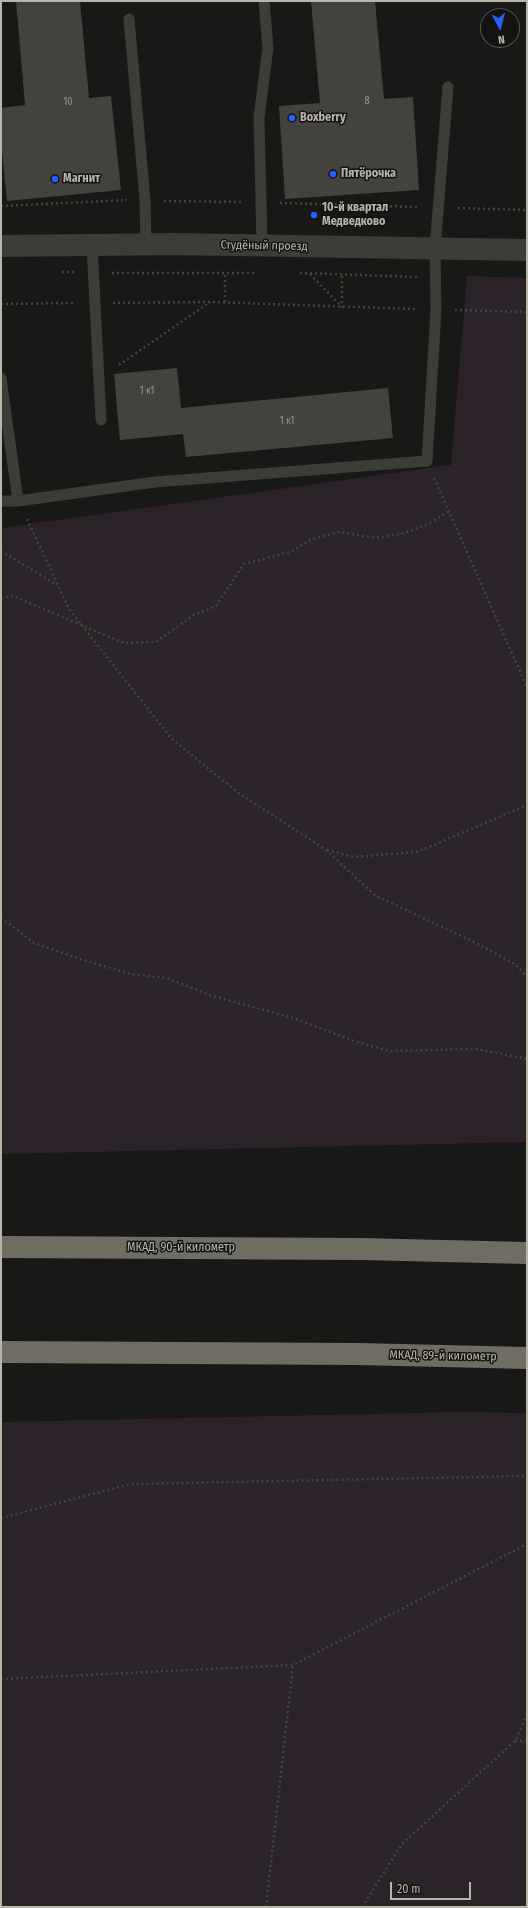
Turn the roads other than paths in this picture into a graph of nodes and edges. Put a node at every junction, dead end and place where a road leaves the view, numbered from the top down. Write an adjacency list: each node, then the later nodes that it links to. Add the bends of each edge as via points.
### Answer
1 (264, 1): 6 (lane, via 268,48 259,117)
2 (130, 19): 5 (lane, via 145,200)
3 (448, 87): 8 (lane)
4 (92, 245): 5 (street, Студёный проезд); 7 (street, Студёный проезд); 11 (lane)
5 (146, 245): 6 (street, Студёный проезд)
6 (262, 245): 8 (street, Студёный проезд)
7 (1, 246)
8 (435, 248): 9 (street, Студёный проезд); 13 (lane, via 436,310 427,461 155,482)
9 (527, 250)
10 (1, 378): 13 (lane)
11 (101, 420)
12 (1, 501): 13 (lane)
13 (18, 501)
14 (1, 1247): 15 (highway, МКАД, 90-й километр, via 361,1249)
15 (527, 1253)
16 (1, 1352): 17 (highway, МКАД, 89-й километр, via 358,1354)
17 (527, 1358)

